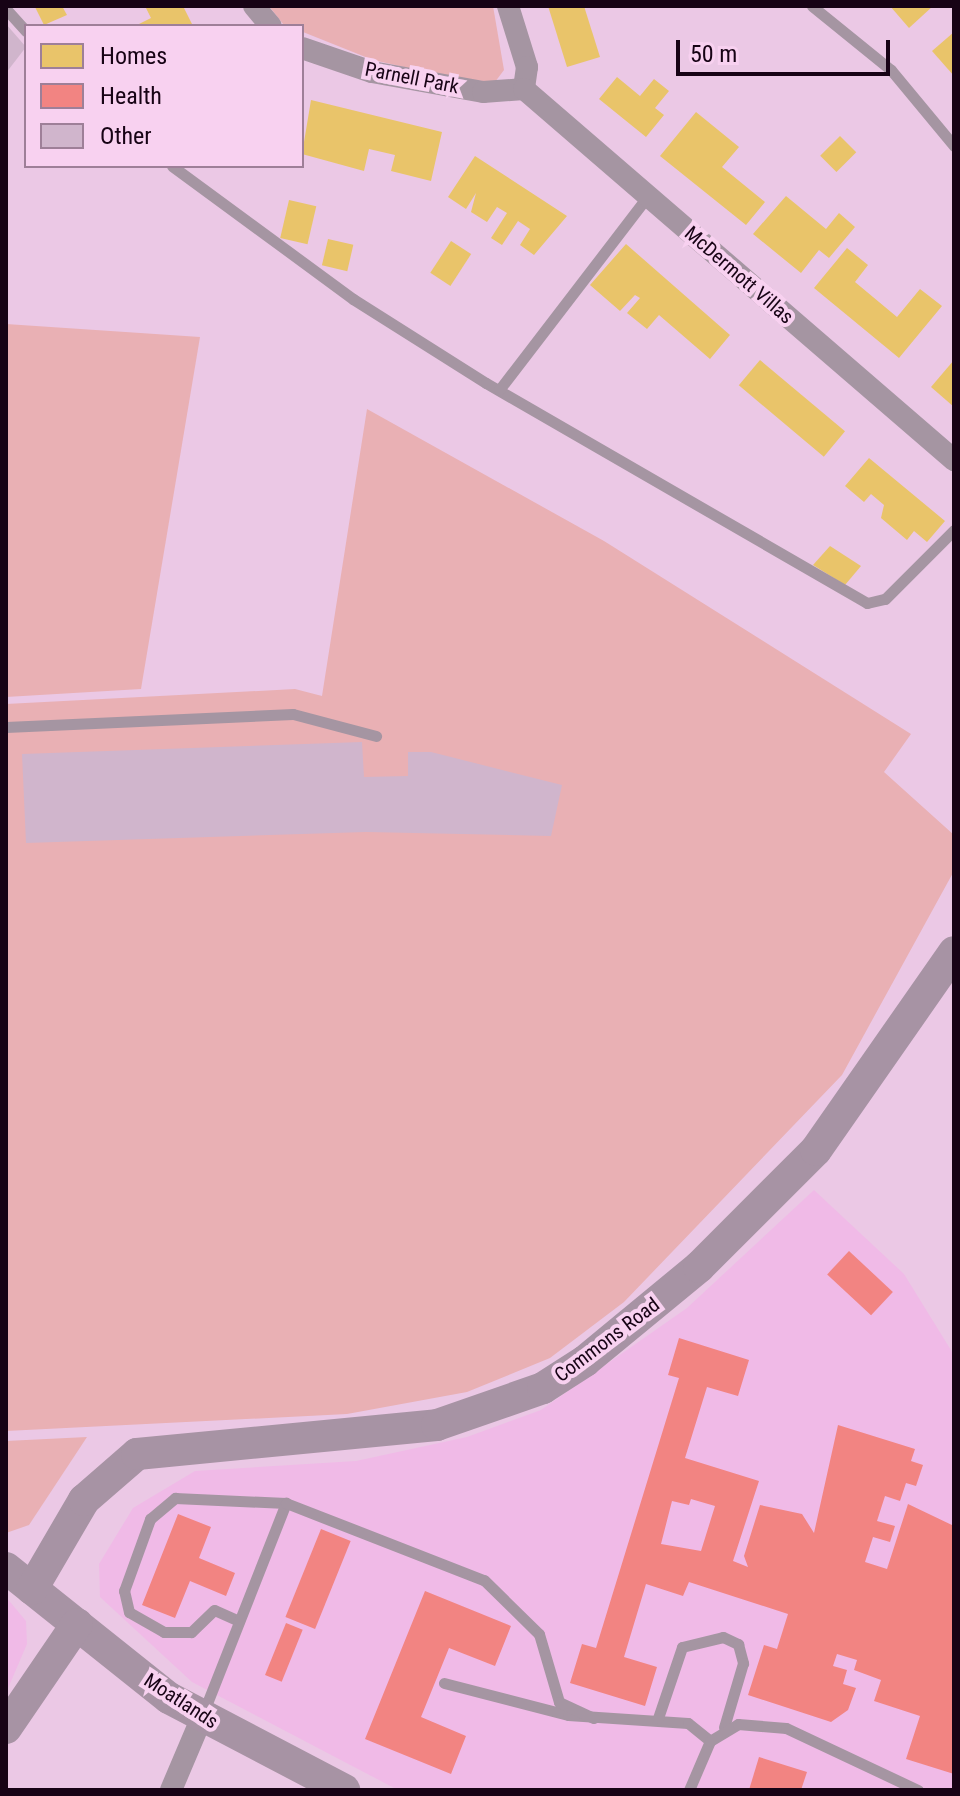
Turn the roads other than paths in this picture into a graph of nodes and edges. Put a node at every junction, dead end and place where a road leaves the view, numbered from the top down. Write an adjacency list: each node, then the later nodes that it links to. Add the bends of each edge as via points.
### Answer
1 (254, 6): 5 (street)
2 (508, 6): 8 (street, via 527,67)
3 (812, 6): 9 (lane, via 891,70)
4 (6, 9): 6 (lane)
5 (269, 24)
6 (24, 29)
7 (304, 49): 8 (street, Parnell Park, via 372,72 483,92)
8 (524, 89): 11 (street, McDermott Villas)
9 (954, 146)
10 (175, 168): 12 (lane, via 353,299)
11 (647, 197): 12 (lane); 13 (street, McDermott Villas)
12 (499, 390): 14 (lane, via 867,603 885,599)
13 (954, 460)
14 (954, 530)
15 (6, 727): 16 (lane, via 293,714)
16 (376, 736)
17 (954, 952): 20 (street, Commons Road, via 816,1150 699,1267 585,1361 543,1388 437,1425 137,1454 84,1500)
18 (286, 1503): 21 (lane); 21 (lane, via 175,1498 150,1519 124,1591 129,1612 164,1632 191,1632 214,1610); 25 (lane, via 484,1580 539,1634 559,1702)
19 (6, 1568): 20 (street, Moatlands)
20 (32, 1589): 22 (street, Moatlands)
21 (239, 1621): 24 (lane)
22 (77, 1624): 24 (street, Moatlands); 28 (street)
23 (444, 1683): 25 (lane, via 505,1703)
24 (202, 1717): 30 (street); 31 (street, Moatlands)
25 (593, 1718): 26 (lane)
26 (658, 1718): 27 (lane, via 682,1647 723,1637 738,1644 743,1663); 29 (lane, via 688,1723)
27 (724, 1727): 29 (lane); 33 (lane, via 763,1723 808,1736)
28 (6, 1728)
29 (710, 1741): 32 (lane)
30 (171, 1790)
31 (344, 1790)
32 (689, 1790)
33 (918, 1790)

